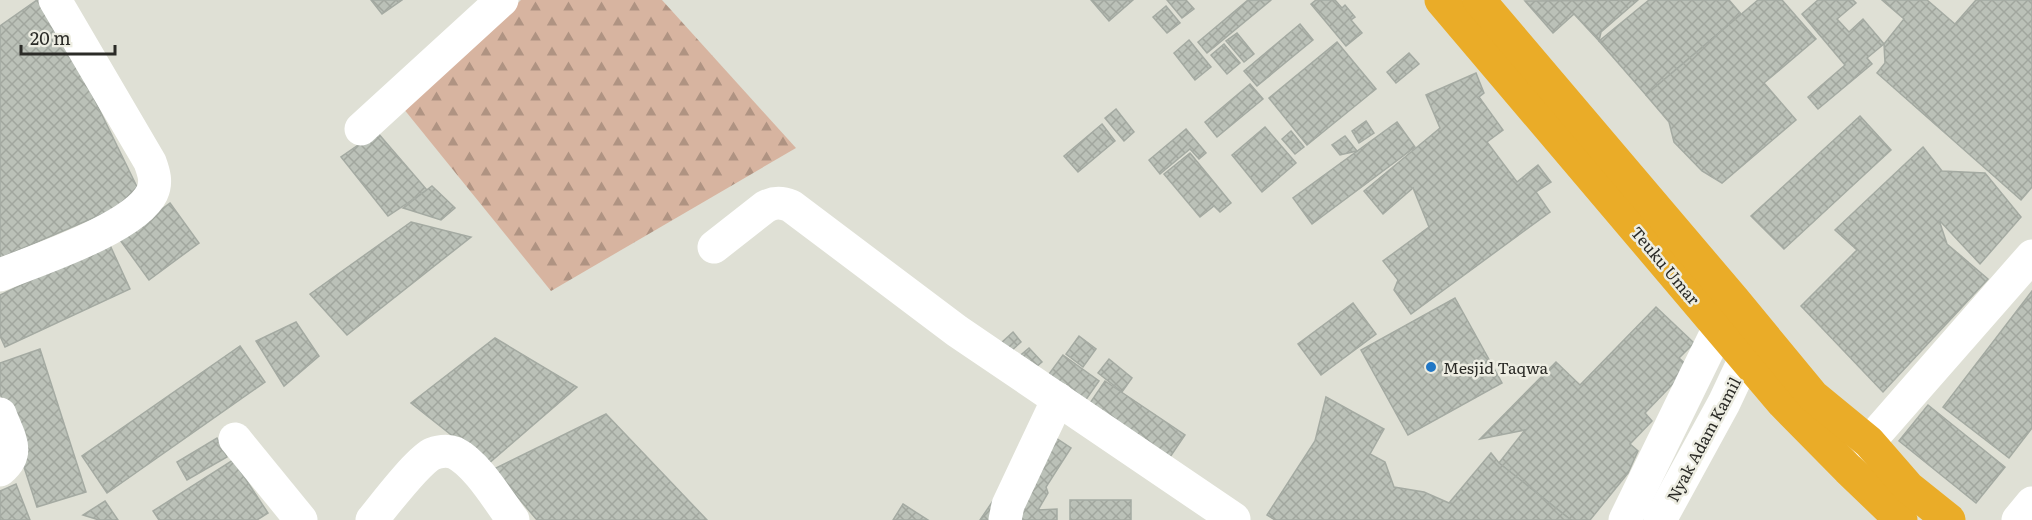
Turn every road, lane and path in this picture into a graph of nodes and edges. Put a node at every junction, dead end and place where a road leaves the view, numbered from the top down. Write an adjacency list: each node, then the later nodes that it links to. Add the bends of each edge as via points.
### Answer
1 (55, 0): 8 (street, via 150,162 155,179 152,193 140,207 102,234)
2 (502, 0): 5 (street)
3 (1442, 0): 10 (highway, Teuku Umar)
4 (1479, 0): 9 (highway)
5 (361, 129)
6 (714, 247): 12 (street, via 765,207 773,203 790,206 957,331)
7 (2032, 256): 15 (street)
8 (0, 275)
9 (1733, 299): 10 (street); 11 (highway)
10 (1720, 328): 11 (highway, Teuku Umar); 26 (street)
11 (1752, 344): 15 (highway, Teuku Umar); 16 (highway, Teuku Umar, via 1783,403); 20 (street, Nyak Adam Kamil)
12 (1058, 399): 24 (street, via 1008,505); 25 (street)
13 (0, 414): 17 (street, via 13,455)
14 (235, 438): 21 (street)
15 (1869, 442): 16 (street); 19 (highway, Teuku Umar)
16 (1848, 469): 19 (highway, Teuku Umar)
17 (0, 470)
18 (2032, 503): 28 (street)
19 (1895, 510): 27 (highway, Teuku Umar)
20 (1670, 516)
21 (301, 520)
22 (372, 520): 23 (street, via 415,470 431,455 442,451 453,452 475,470)
23 (513, 520)
24 (1005, 520)
25 (1231, 520)
26 (1625, 520)
27 (1949, 520)
28 (2018, 520)

